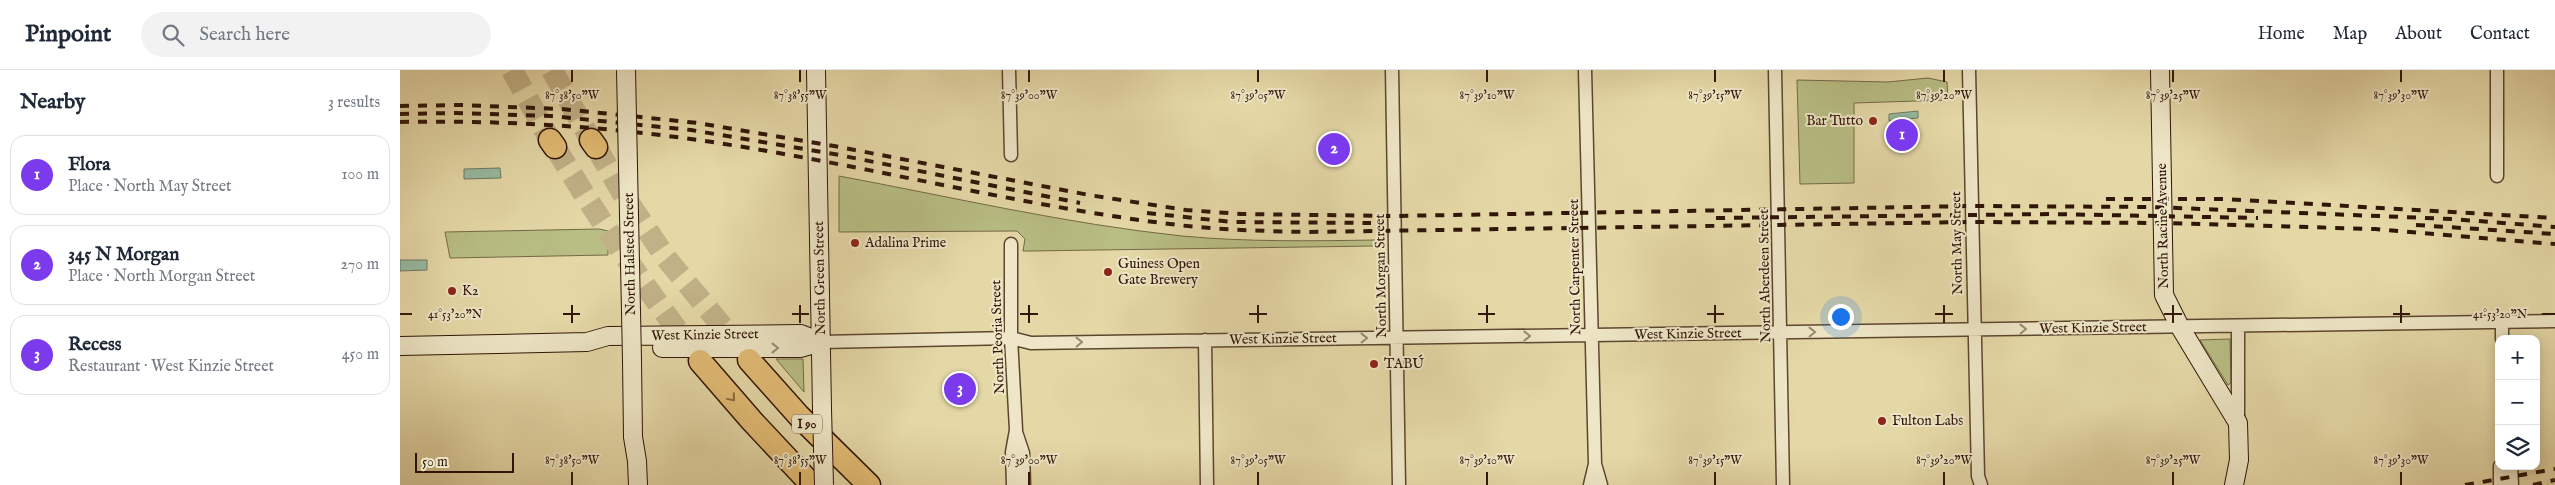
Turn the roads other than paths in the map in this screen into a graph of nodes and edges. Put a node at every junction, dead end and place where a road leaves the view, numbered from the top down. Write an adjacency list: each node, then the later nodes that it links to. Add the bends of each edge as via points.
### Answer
1 (626, 70): 30 (street, North Halsted Street, bridge)
2 (816, 70): 24 (street, North Green Street)
3 (1009, 70): 10 (street)
4 (1392, 70): 22 (street, North Morgan Street)
5 (1585, 70): 19 (street, North Carpenter Street)
6 (1775, 70): 18 (street, North Aberdeen Street)
7 (1969, 70): 17 (street, North May Street)
8 (2160, 70): 16 (street, North Racine Avenue, via 2164,295)
9 (2497, 70): 11 (street)
10 (1010, 155)
11 (2498, 176)
12 (1011, 244): 21 (street, North Peoria Street)
13 (2502, 321): 14 (street, West Kinzie Street); 15 (street, West Kinzie Street); 20 (street)
14 (2555, 321)
15 (2238, 326): 16 (street, West Kinzie Street); 28 (street, North Racine Avenue)
16 (2180, 327): 17 (street, West Kinzie Street, one-way to 16); 28 (street, North Racine Avenue)
17 (1974, 330): 18 (street, West Kinzie Street, one-way to 17); 36 (street, North May Street)
18 (1781, 332): 19 (street, West Kinzie Street); 38 (street, North Aberdeen Street)
19 (1592, 335): 22 (street, West Kinzie Street, one-way to 19); 32 (street, North Carpenter Street)
20 (2502, 335)
21 (1011, 338): 23 (street, West Kinzie Street, one-way to 23, via 1031,343); 24 (street, West Kinzie Street); 29 (street, North Peoria Street)
22 (1397, 338): 23 (street, West Kinzie Street, one-way to 22); 37 (street, North Morgan Street)
23 (1205, 340): 35 (street)
24 (822, 342): 25 (street, West Kinzie Street, via 801,348 608,348 588,342); 42 (street, North Green Street, bridge)
25 (400, 346)
26 (700, 360): 41 (highway, one-way to 41)
27 (749, 360): 43 (highway, I 90, via 799,416)
28 (2238, 423): 31 (street, North Racine Avenue)
29 (1016, 430): 44 (street, North Peoria Street, via 1012,452); 45 (street, North Peoria Street, via 1023,453)
30 (633, 437): 39 (street, North Halsted Street, via 627,462); 40 (street, North Halsted Street)
31 (2239, 460): 48 (street, North Racine Avenue); 49 (street, North Racine Avenue)
32 (1595, 464): 46 (street, North Carpenter Street); 47 (street, North Carpenter Street)
33 (2500, 470): 50 (street)
34 (2511, 470): 51 (street)
35 (1210, 482)
36 (1978, 482)
37 (1401, 484)
38 (1784, 484)
39 (628, 485)
40 (638, 485)
41 (812, 485)
42 (824, 485)
43 (869, 485)
44 (1013, 485)
45 (1024, 485)
46 (1590, 485)
47 (1601, 485)
48 (2234, 485)
49 (2247, 485)
50 (2500, 485)
51 (2512, 485)

